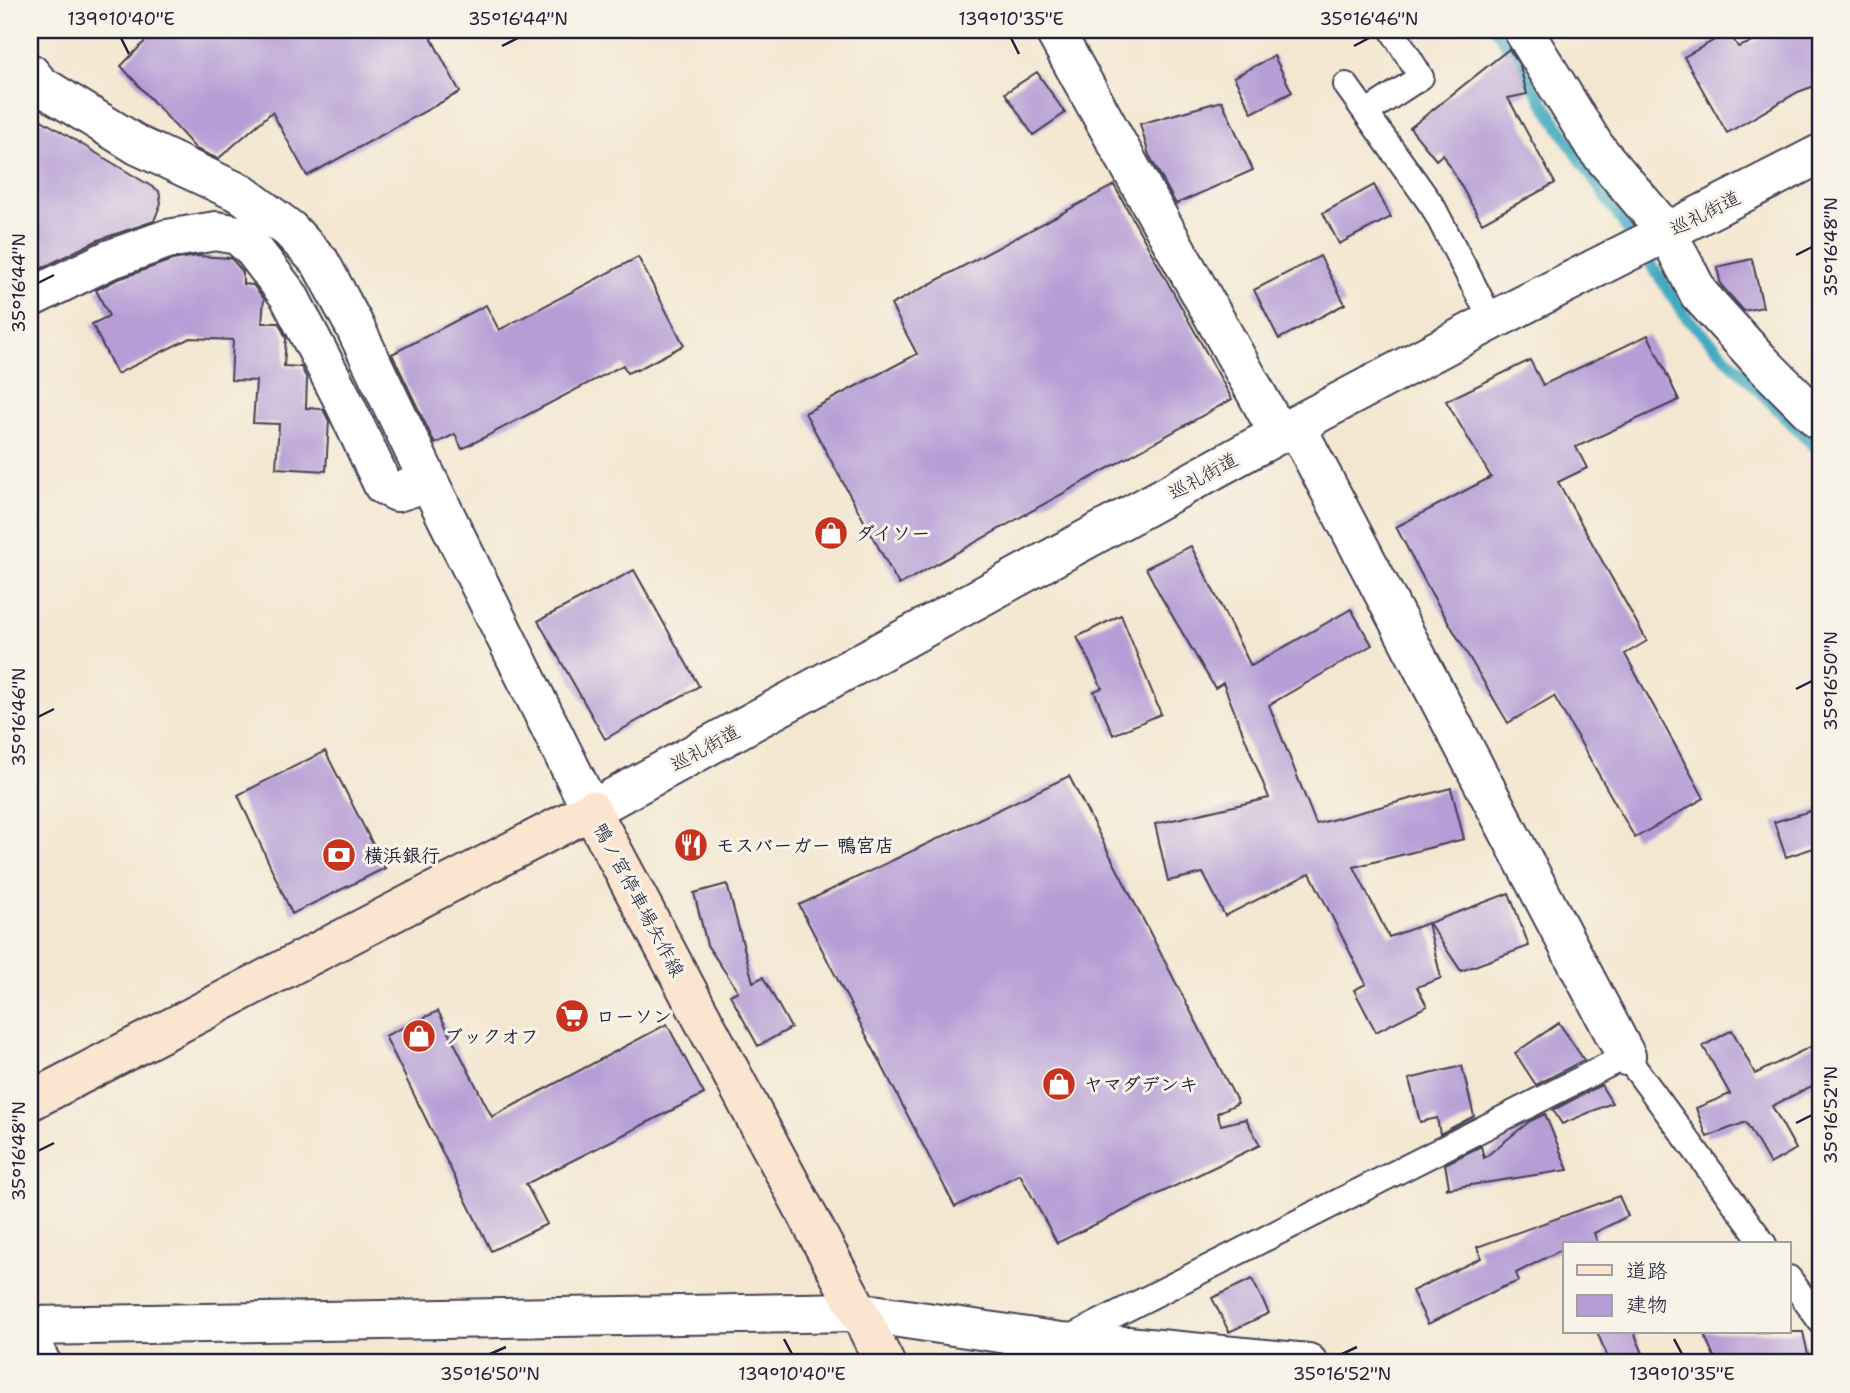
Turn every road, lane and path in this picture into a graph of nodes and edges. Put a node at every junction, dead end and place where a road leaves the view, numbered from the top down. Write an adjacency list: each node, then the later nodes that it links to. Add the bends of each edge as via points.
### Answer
1 (1054, 30): 12 (street)
2 (1392, 30): 6 (lane, via 1421,77)
3 (1522, 30): 8 (street, via 1595,147)
4 (30, 73): 13 (street, via 40,85 139,146 242,194 289,229 320,262)
5 (1346, 85): 6 (lane)
6 (1367, 112): 10 (lane, via 1433,207)
7 (1820, 154): 8 (street, 巡礼街道)
8 (1667, 232): 10 (street, 巡礼街道); 11 (street, via 1699,294)
9 (30, 298): 13 (street, via 108,260 167,239 216,232 238,235 294,305 383,485 397,492)
10 (1492, 321): 12 (street, 巡礼街道)
11 (1820, 421)
12 (1288, 430): 14 (street, 巡礼街道); 15 (street)
13 (429, 482): 14 (street)
14 (591, 810): 16 (main road, 鴨ノ宮停車場矢作線); 19 (main road, 鴨ノ宮停車場矢作線)
15 (1626, 1056): 17 (lane); 22 (lane)
16 (30, 1101)
17 (1763, 1242)
18 (1790, 1279): 20 (lane)
19 (859, 1312): 21 (street); 22 (street); 25 (main road, 鴨ノ宮停車場矢作線)
20 (1820, 1321)
21 (30, 1326): 24 (lane)
22 (1061, 1342): 23 (street)
23 (1132, 1354): 26 (street)
24 (50, 1363)
25 (885, 1363)
26 (1308, 1363)

